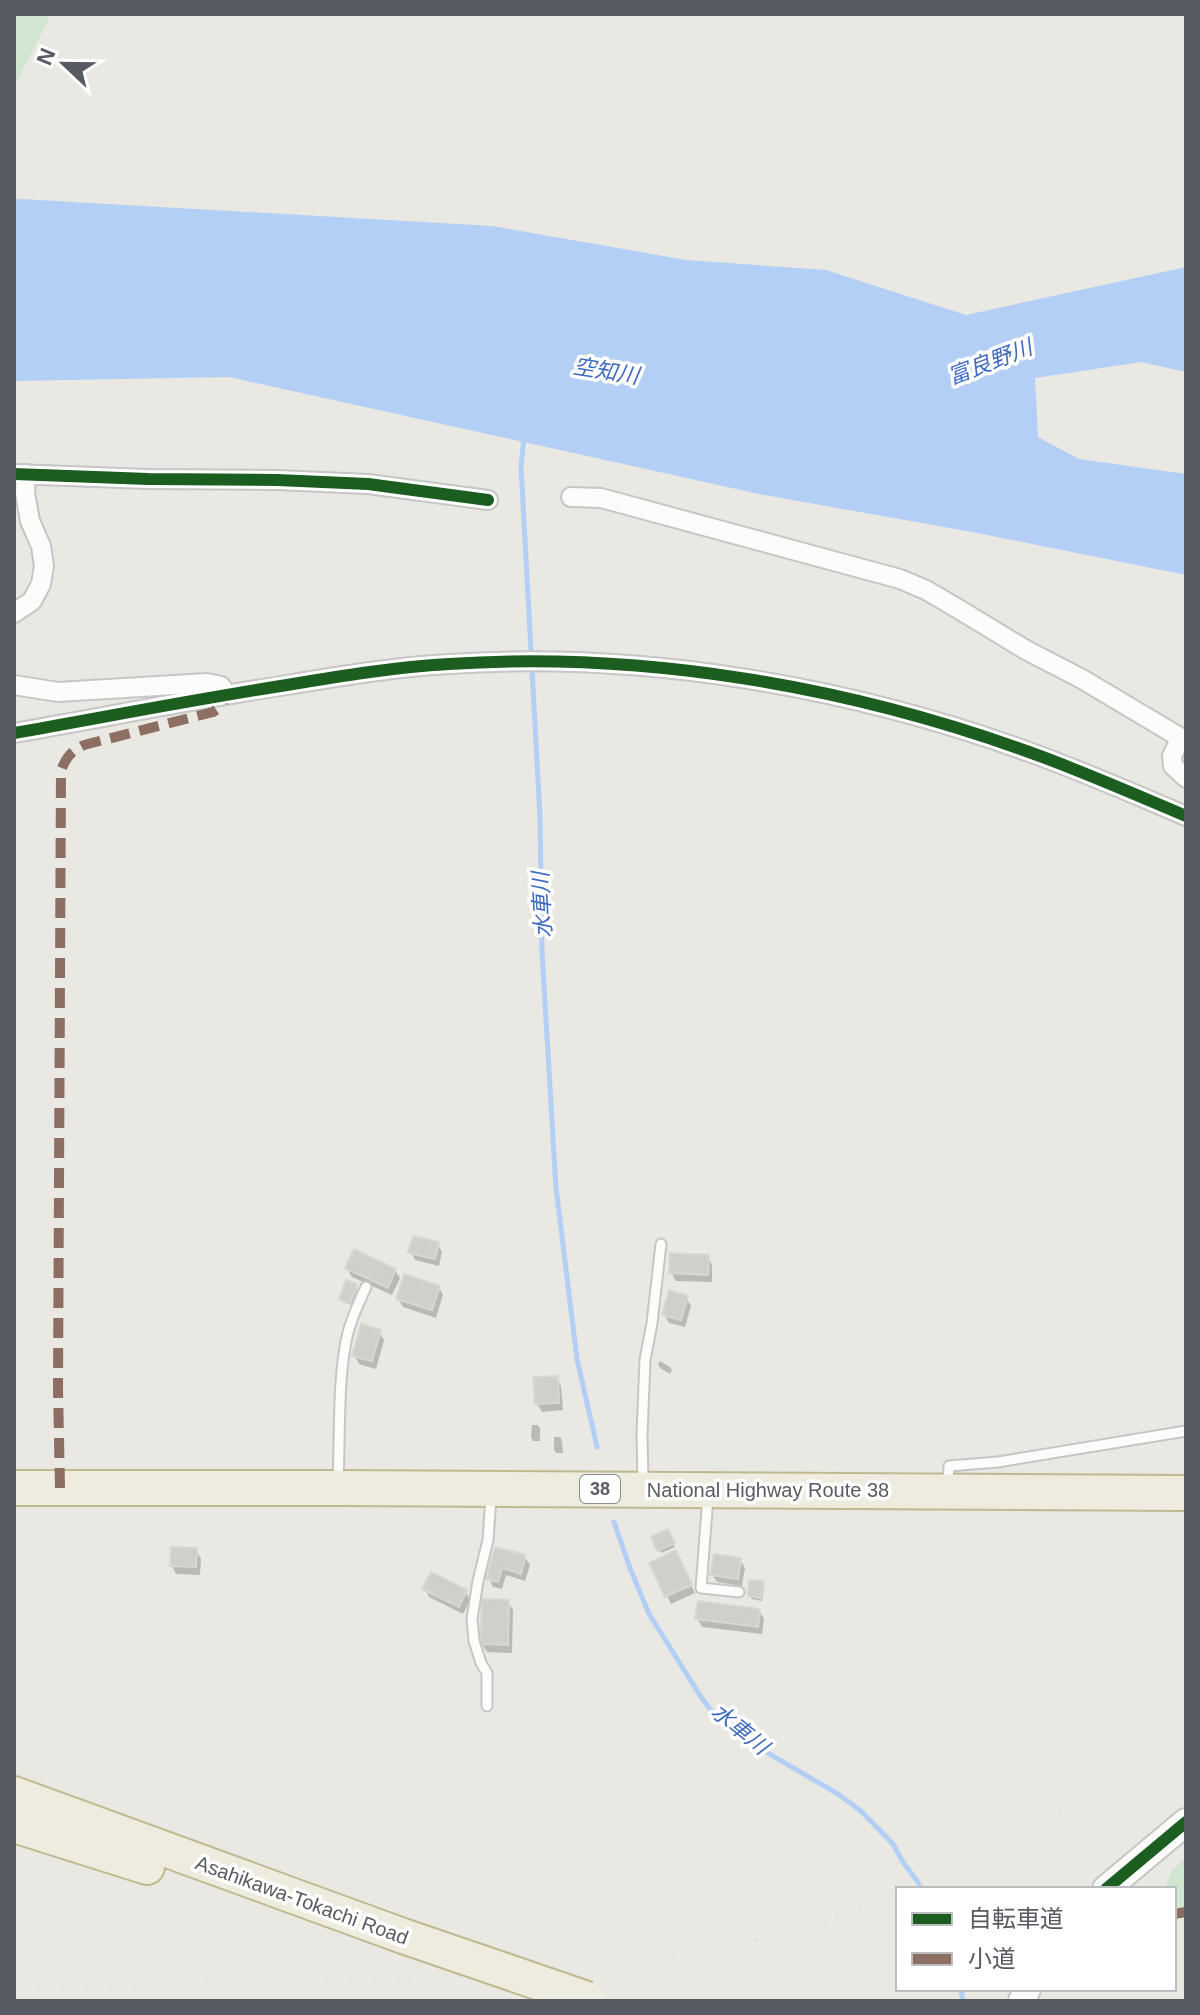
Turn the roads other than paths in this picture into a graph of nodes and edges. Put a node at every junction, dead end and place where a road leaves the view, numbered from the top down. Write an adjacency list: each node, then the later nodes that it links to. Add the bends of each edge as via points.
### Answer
1 (20, 474): 3 (street, via 368,484); 4 (street, via 44,566 32,601)
2 (571, 497): 8 (street, via 601,498 900,579)
3 (488, 500)
4 (14, 613)
5 (14, 685): 6 (street, via 58,692 207,683 221,686)
6 (226, 694): 7 (street); 10 (street, via 448,664 507,661 674,668 820,693 923,718 1029,752)
7 (14, 733)
8 (1183, 740): 9 (street, via 1172,756 1173,766)
9 (1186, 778)
10 (1186, 816)
11 (661, 1244): 16 (lane, via 645,1360)
12 (366, 1287): 15 (lane, via 341,1371)
13 (1186, 1431): 19 (lane, via 949,1466)
14 (14, 1488): 15 (highway, National Highway Route 38 / 38)
15 (338, 1488): 17 (highway, National Highway Route 38 / 38)
16 (643, 1489): 17 (highway, National Highway Route 38 / 38); 18 (highway, National Highway Route 38 / 38)
17 (492, 1490): 22 (lane, via 472,1619 487,1673)
18 (708, 1490): 19 (highway, National Highway Route 38 / 38); 21 (lane, via 701,1588)
19 (948, 1491): 20 (highway, National Highway Route 38 / 38)
20 (1186, 1493)
21 (739, 1592)
22 (487, 1706)
23 (14, 1794): 27 (highway, Asahikawa-Tokachi Road)
24 (1186, 1822): 26 (street)
25 (14, 1825): 27 (highway, Asahikawa-Tokachi Road)
26 (1108, 1887)
27 (400, 1944): 28 (highway, Asahikawa-Tokachi Road, bridge); 29 (highway, Asahikawa-Tokachi Road)
28 (589, 2000)
29 (539, 2001)

